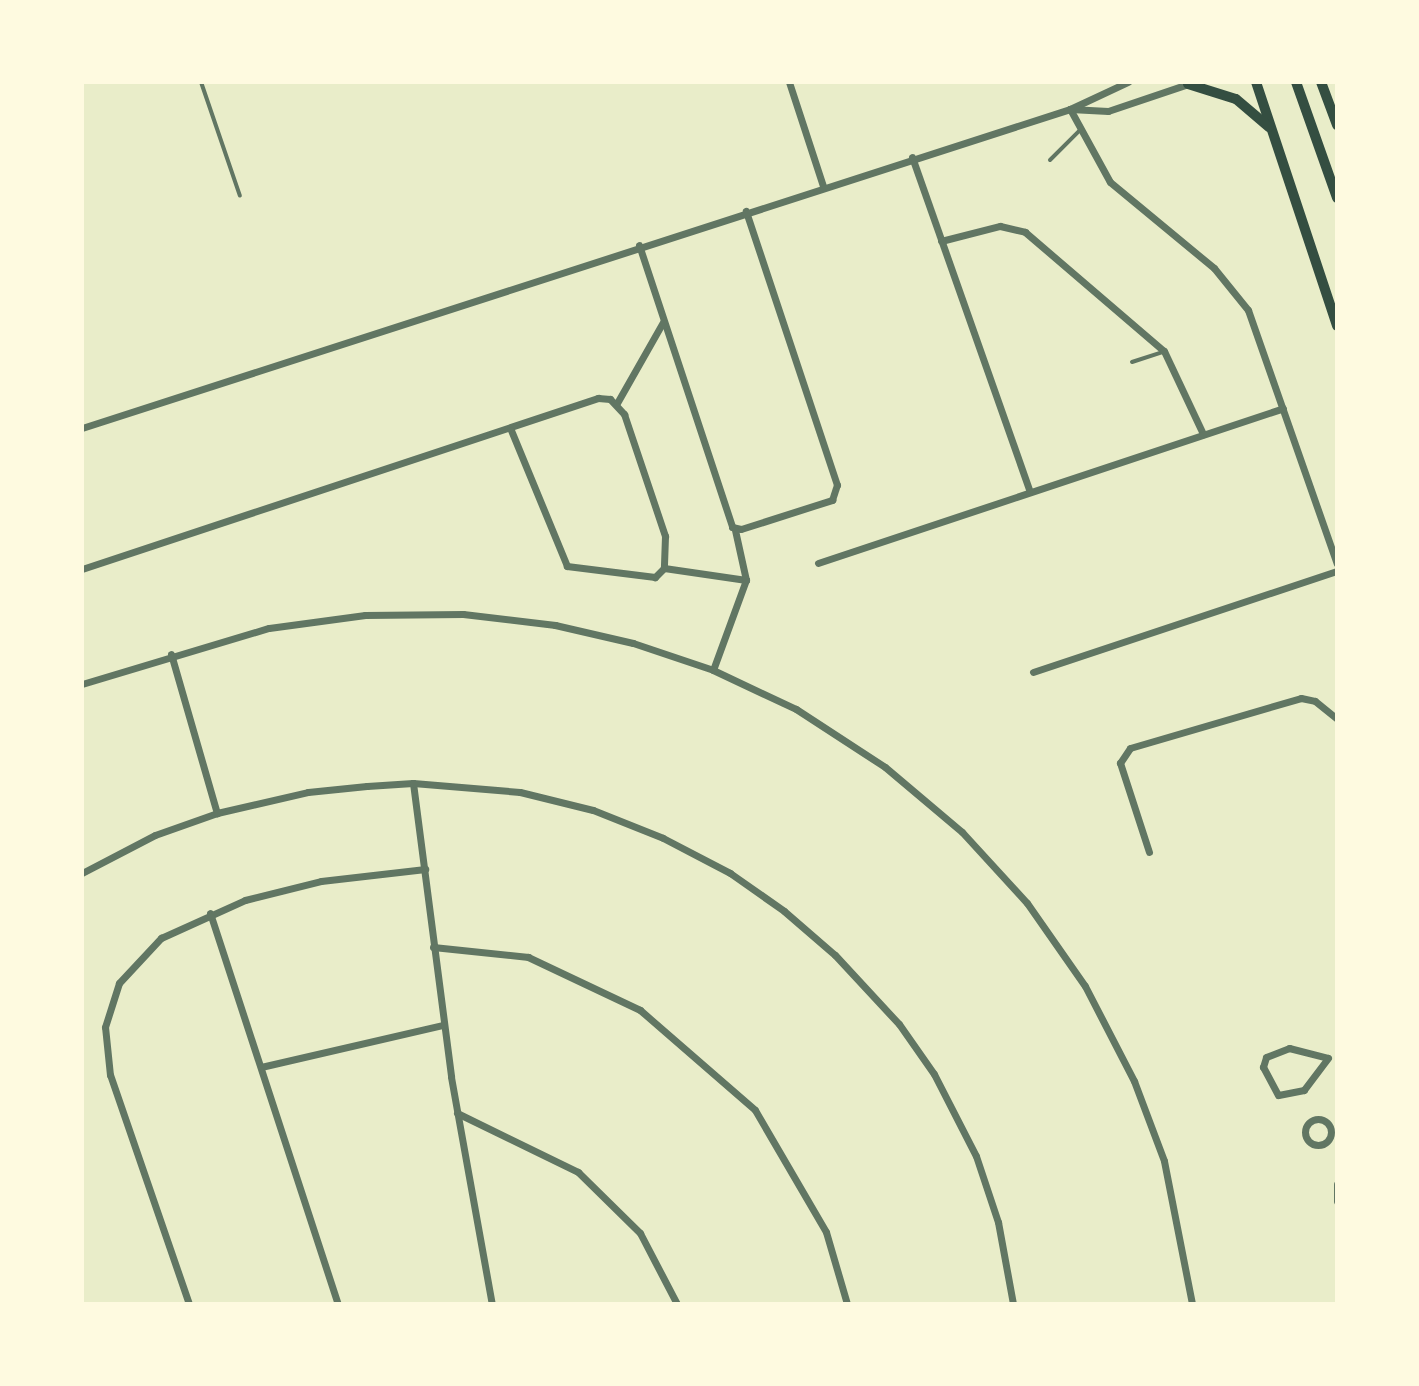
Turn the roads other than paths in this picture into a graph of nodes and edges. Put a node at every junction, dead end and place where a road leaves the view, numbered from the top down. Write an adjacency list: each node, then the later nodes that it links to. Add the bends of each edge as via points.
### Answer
1 (201, 82): 15 (lane)
2 (789, 82): 14 (street)
3 (1128, 82): 8 (street)
4 (1256, 82): 11 (main road)
5 (1296, 82): 16 (main road)
6 (1321, 82): 9 (main road)
7 (1191, 83): 8 (street, via 1108,111); 11 (main road, via 1236,99)
8 (1070, 109): 10 (street); 12 (street)
9 (1337, 125)
10 (1080, 130): 13 (lane); 25 (street, via 1125,199 1231,285 1252,320)
11 (1274, 132): 21 (main road)
12 (912, 157): 14 (street); 18 (street)
13 (1050, 160)
14 (823, 186): 17 (street)
15 (240, 196)
16 (1337, 198)
17 (746, 211): 19 (street); 30 (street, via 838,495)
18 (941, 241): 22 (street, via 1000,226 1025,232); 29 (street)
19 (639, 245): 20 (street); 26 (street)
20 (663, 322): 24 (street); 30 (street)
21 (1337, 326)
22 (1164, 351): 23 (lane); 28 (street)
23 (1132, 362)
24 (617, 403): 27 (street, via 598,398); 33 (street, via 665,536)
25 (1283, 408): 28 (street); 32 (street)
26 (82, 428)
27 (511, 430): 33 (street, via 567,566 655,577); 34 (street)
28 (1203, 434): 29 (street)
29 (1030, 492): 31 (street)
30 (735, 530): 36 (street)
31 (818, 563)
32 (1337, 564)
33 (664, 568): 36 (street)
34 (82, 569)
35 (1337, 571): 39 (street)
36 (746, 580): 38 (street)
37 (171, 654): 38 (street, via 269,628 365,615 463,614 555,625 633,643); 40 (street); 43 (street)
38 (713, 670): 61 (street, via 796,709 885,767 962,832 1027,903 1085,986 1134,1081 1164,1161)
39 (1033, 672)
40 (82, 684)
41 (1337, 719): 44 (street, via 1315,701 1301,698 1130,748 1120,763)
42 (413, 783): 43 (street, via 308,792); 45 (street); 60 (street, via 520,792 628,823 730,873 810,932 899,1024 949,1101 988,1188)
43 (217, 813): 46 (street, via 155,835)
44 (1149, 852)
45 (425, 869): 47 (street, via 297,885); 48 (street)
46 (82, 873)
47 (210, 913): 51 (street); 55 (street, via 161,938 137,958 113,997 105,1027 116,1099)
48 (433, 947): 49 (street); 59 (street, via 528,957 651,1020 755,1110 826,1232)
49 (443, 1025): 51 (street); 52 (street)
50 (1333, 1057): 50 (street, via 1289,1048 1266,1057 1263,1067 1278,1095 1288,1096 1304,1090)
51 (261, 1067): 56 (street)
52 (457, 1113): 57 (street); 58 (street, via 578,1172 640,1233)
53 (1337, 1184): 54 (street)
54 (1337, 1201)
55 (189, 1304)
56 (338, 1304)
57 (492, 1304)
58 (677, 1304)
59 (847, 1304)
60 (1013, 1304)
61 (1192, 1304)

